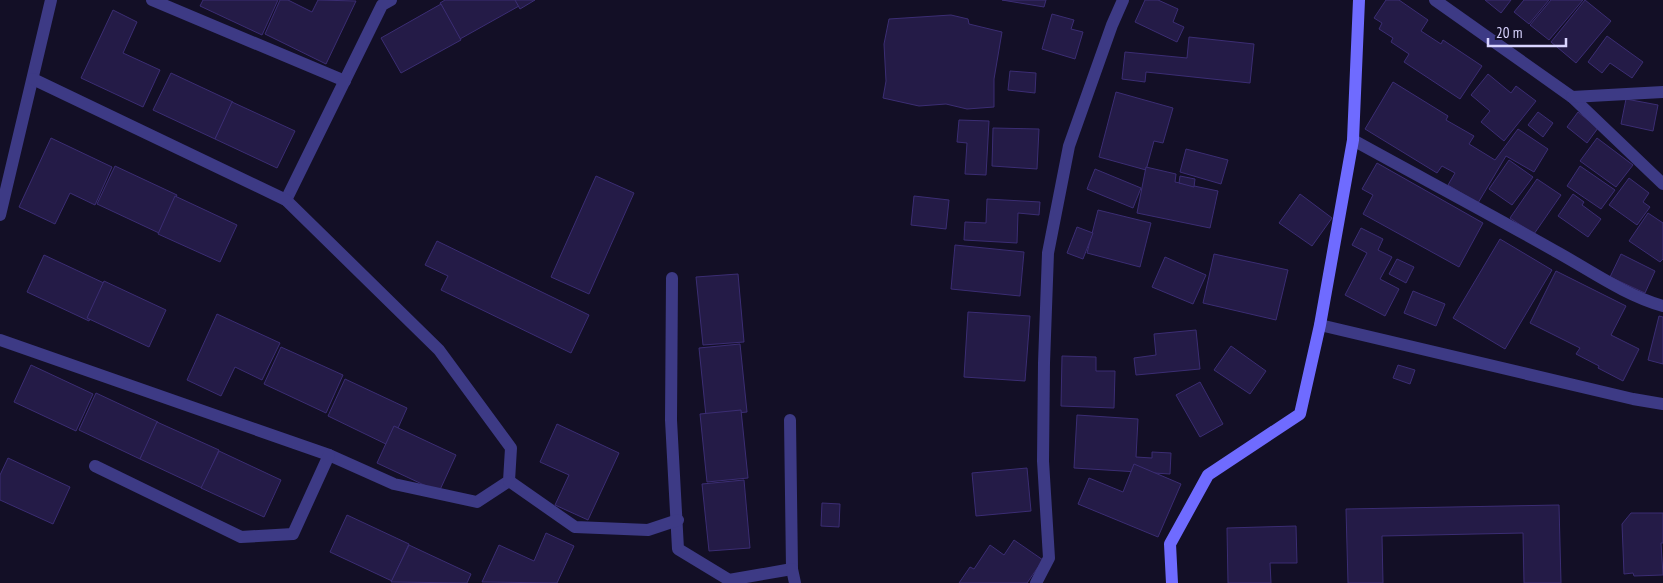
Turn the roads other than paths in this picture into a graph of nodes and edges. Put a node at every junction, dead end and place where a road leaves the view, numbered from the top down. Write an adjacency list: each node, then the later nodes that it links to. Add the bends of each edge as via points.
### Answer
1 (51, 0): 8 (street)
2 (152, 0): 7 (street)
3 (1123, 0): 28 (street, via 1069,146 1048,253 1043,461 1049,558)
4 (1359, 0): 12 (street)
5 (1435, 0): 11 (street)
6 (381, 2): 9 (street)
7 (170, 4): 9 (street)
8 (33, 80): 14 (street); 15 (street)
9 (345, 81): 14 (street)
10 (1663, 92): 11 (street)
11 (1572, 97): 13 (street)
12 (1353, 140): 17 (street, via 1602,279); 18 (street)
13 (1663, 184)
14 (286, 200): 24 (street, via 439,350 511,448)
15 (0, 215)
16 (672, 278): 25 (street, via 670,420)
17 (1663, 306)
18 (1320, 325): 20 (street); 29 (street, via 1300,414 1208,475 1170,544)
19 (0, 340): 22 (street)
20 (1663, 404)
21 (790, 420): 26 (street)
22 (329, 455): 23 (street, via 293,534 241,537); 24 (street, via 394,484 477,502)
23 (95, 466)
24 (509, 481): 25 (street, via 575,527 648,530)
25 (678, 520): 26 (street, via 678,549 729,580)
26 (792, 569): 27 (street)
27 (795, 583)
28 (1036, 583)
29 (1172, 583)

